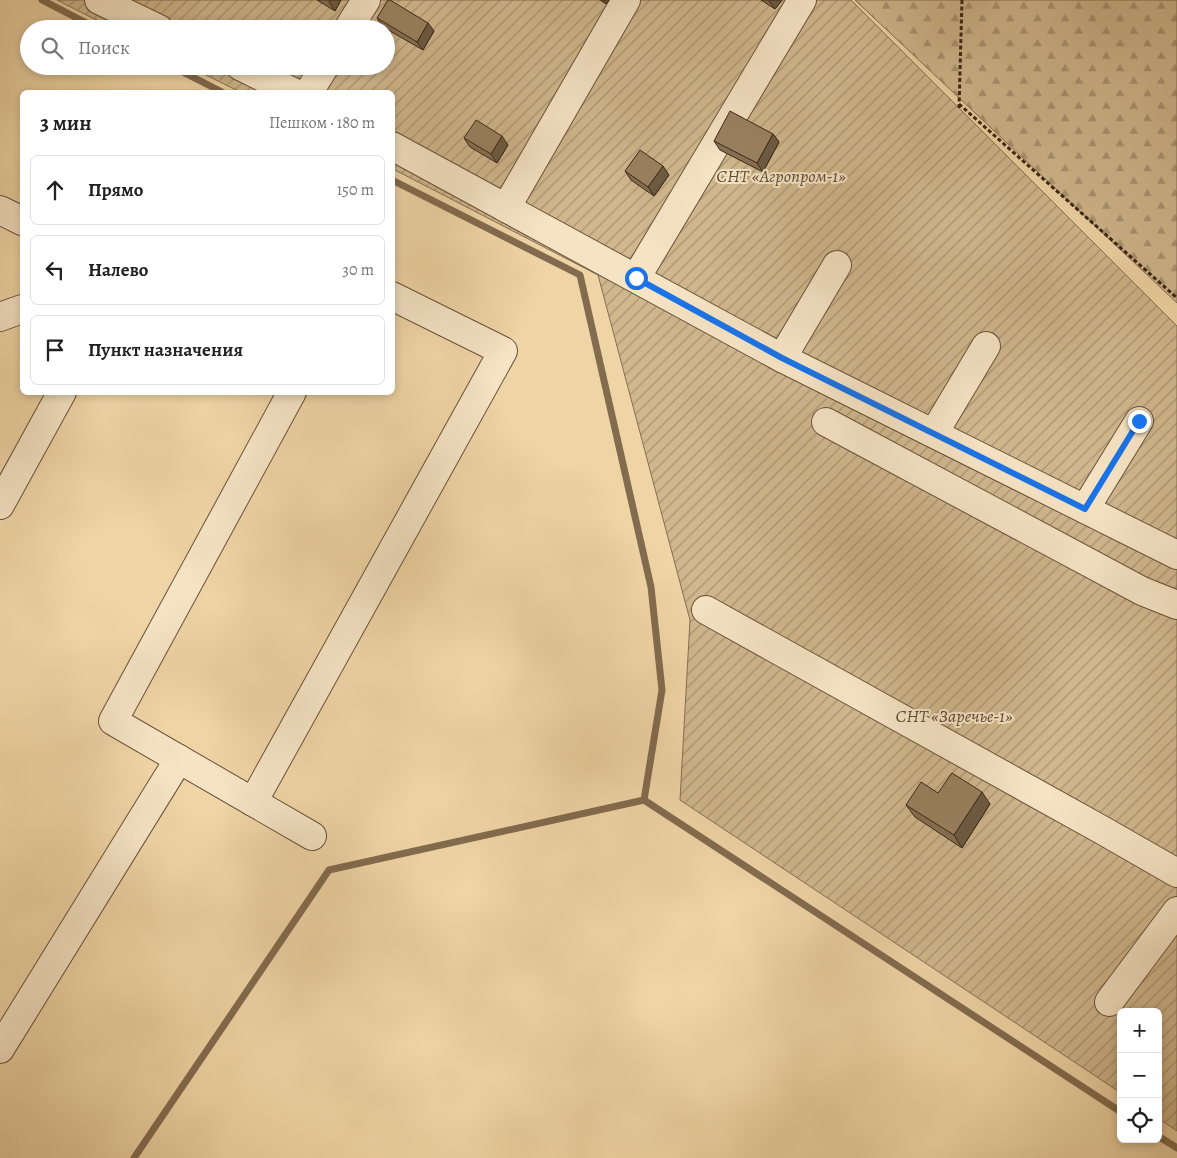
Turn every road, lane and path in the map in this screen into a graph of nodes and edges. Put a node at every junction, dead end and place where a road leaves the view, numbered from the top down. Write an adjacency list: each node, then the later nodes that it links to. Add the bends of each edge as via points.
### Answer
1 (366, 0): 7 (lane)
2 (626, 0): 13 (lane)
3 (802, 0): 17 (lane)
4 (962, 0): 19 (path, via 959,106)
5 (106, 2): 6 (lane)
6 (141, 20)
7 (354, 20)
8 (258, 75): 10 (lane)
9 (319, 75): 11 (lane)
10 (289, 90)
11 (310, 90)
12 (395, 148): 13 (lane)
13 (506, 208): 17 (lane)
14 (0, 210): 15 (lane)
15 (20, 220)
16 (837, 264): 23 (lane)
17 (636, 278): 23 (lane)
18 (395, 297): 35 (lane, via 503,351)
19 (1177, 298)
20 (20, 310): 21 (lane)
21 (0, 317)
22 (986, 346): 28 (lane)
23 (782, 358): 28 (lane)
24 (60, 395): 29 (lane)
25 (290, 395): 34 (lane, via 113,722)
26 (1139, 421): 30 (lane)
27 (826, 422): 32 (lane, via 1142,591)
28 (934, 433): 30 (lane)
29 (0, 505)
30 (1085, 509): 31 (lane)
31 (1177, 555)
32 (1177, 605)
33 (706, 610): 37 (lane)
34 (179, 759): 35 (lane); 40 (lane)
35 (253, 802): 36 (lane)
36 (312, 836)
37 (1177, 873)
38 (1177, 911): 39 (lane)
39 (1109, 1002)
40 (0, 1049)

